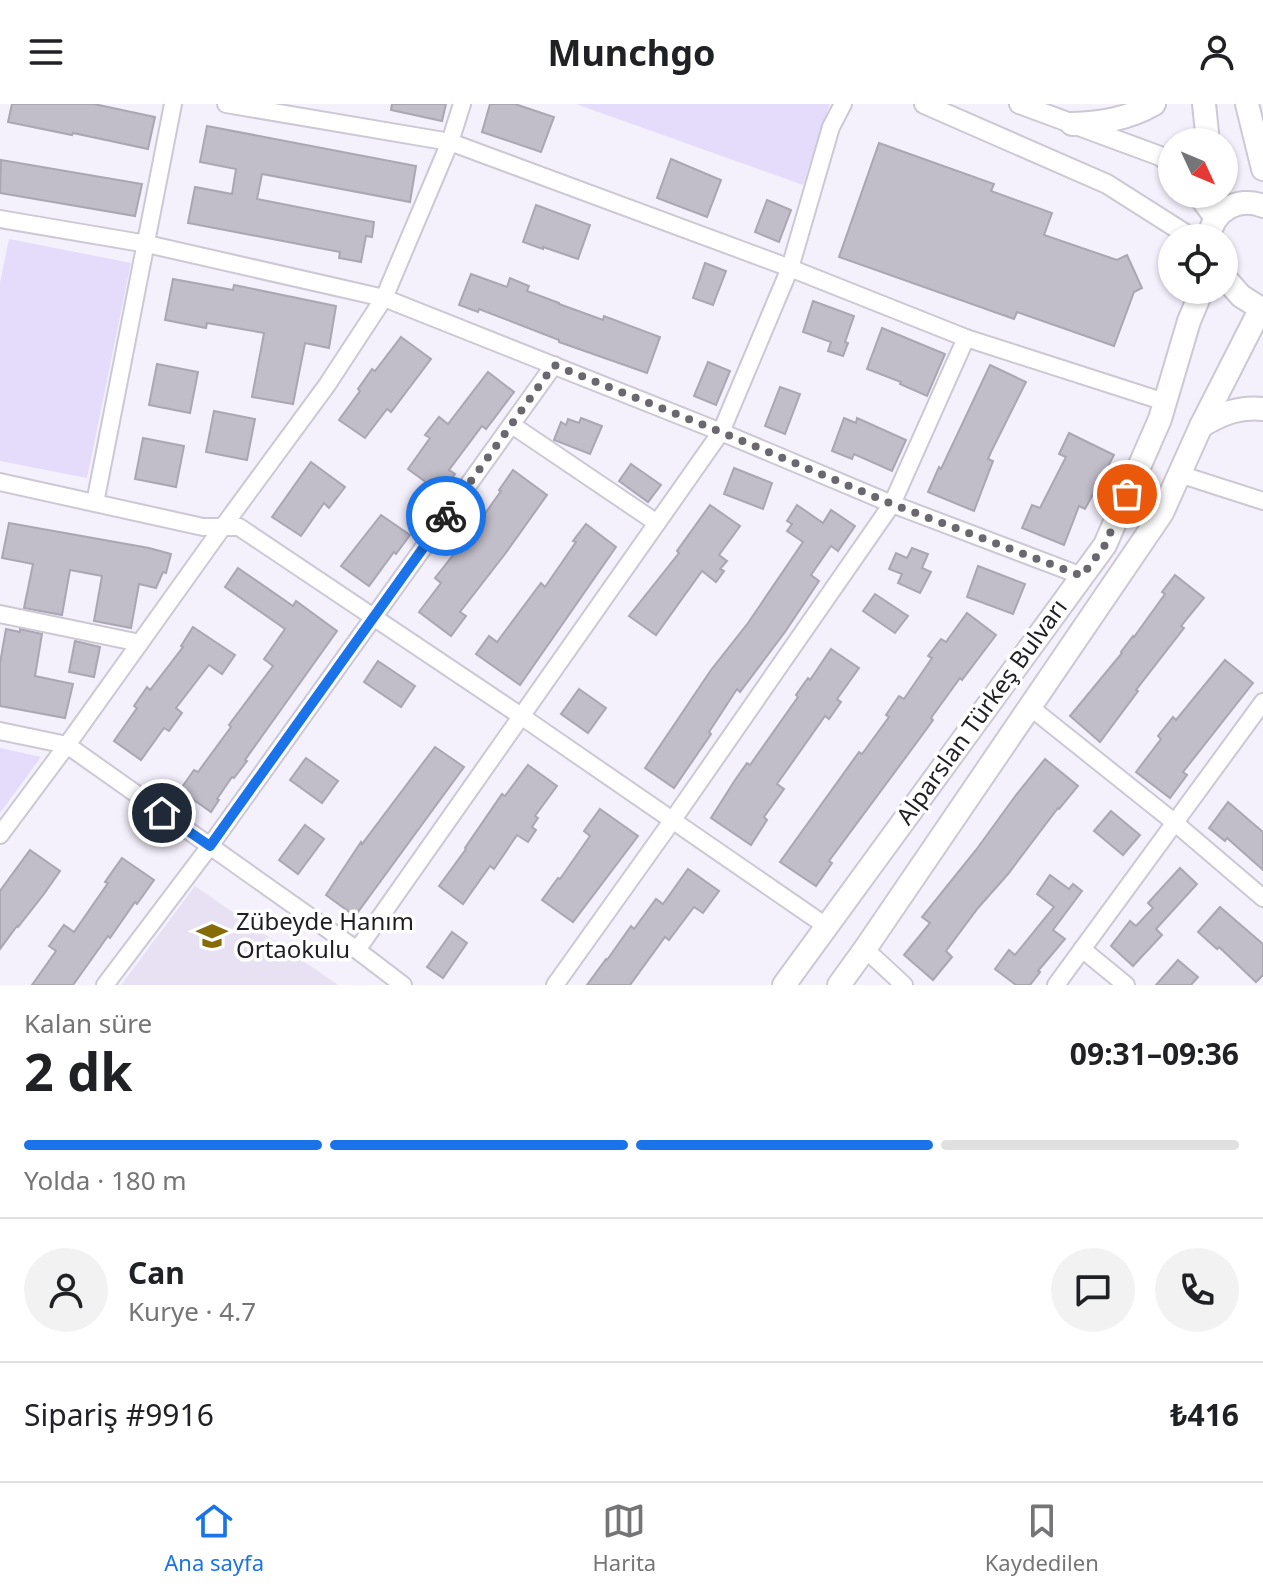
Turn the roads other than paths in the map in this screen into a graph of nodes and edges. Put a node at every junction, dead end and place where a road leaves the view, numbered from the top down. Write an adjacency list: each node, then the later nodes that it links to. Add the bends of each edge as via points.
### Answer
1 (173, 104): 19 (street)
2 (226, 104): 12 (street)
3 (462, 104): 12 (street)
4 (843, 104): 20 (street, via 831,127)
5 (924, 104): 18 (street, via 1107,184)
6 (1019, 104): 10 (street)
7 (1154, 104): 10 (main road, via 1131,115)
8 (1204, 104): 11 (main road)
9 (1247, 104): 14 (main road)
10 (1072, 124): 13 (street)
11 (1207, 128)
12 (450, 142): 20 (street); 22 (street)
13 (1158, 155)
14 (1262, 155)
15 (1263, 206): 16 (main road, via 1244,202)
16 (1216, 216)
17 (1, 222): 19 (street)
18 (1170, 224)
19 (147, 244): 22 (street); 35 (street)
20 (790, 268): 25 (street); 31 (street)
21 (1238, 293): 24 (main road)
22 (384, 298): 26 (street); 38 (street)
23 (1196, 304): 27 (main road, Alparslan Türkeş Bulvarı)
24 (1262, 310): 30 (main road, Alparslan Türkeş Bulvarı)
25 (966, 338): 27 (street); 36 (street)
26 (554, 365): 29 (street); 31 (street)
27 (1165, 402): 39 (main road, Alparslan Türkeş Bulvarı, via 1105,545)
28 (1263, 409): 30 (main road, via 1236,410)
29 (512, 425): 37 (street); 41 (street)
30 (1201, 426): 32 (main road, Alparslan Türkeş Bulvarı)
31 (721, 432): 36 (street); 37 (street)
32 (1179, 474): 34 (street); 44 (main road, Alparslan Türkeş Bulvarı, via 1162,513)
33 (0, 482): 35 (street)
34 (1263, 501)
35 (95, 503): 38 (street)
36 (892, 504): 39 (street); 48 (street)
37 (657, 523): 45 (street)
38 (222, 528): 41 (street, via 239,527); 42 (street)
39 (1082, 576): 53 (main road, Alparslan Türkeş Bulvarı)
40 (0, 614): 42 (street)
41 (374, 618): 45 (street); 51 (street)
42 (140, 643): 47 (street)
43 (1262, 705): 49 (street)
44 (1030, 707): 49 (street); 54 (main road, Alparslan Türkeş Bulvarı)
45 (521, 716): 48 (street); 56 (street)
46 (0, 731): 47 (street)
47 (67, 745): 50 (street); 51 (street)
48 (672, 821): 53 (street); 59 (street)
49 (1174, 822): 52 (street); 55 (street)
50 (0, 835)
51 (210, 846): 56 (street); 57 (street)
52 (1263, 898)
53 (826, 926): 60 (main road, Alparslan Türkeş Bulvarı)
54 (865, 949): 61 (main road, Alparslan Türkeş Bulvarı); 62 (street)
55 (1082, 949): 63 (street); 64 (street)
56 (357, 950): 58 (street)
57 (105, 985)
58 (403, 985)
59 (555, 985)
60 (784, 985)
61 (839, 985)
62 (904, 985)
63 (1056, 985)
64 (1126, 985)

